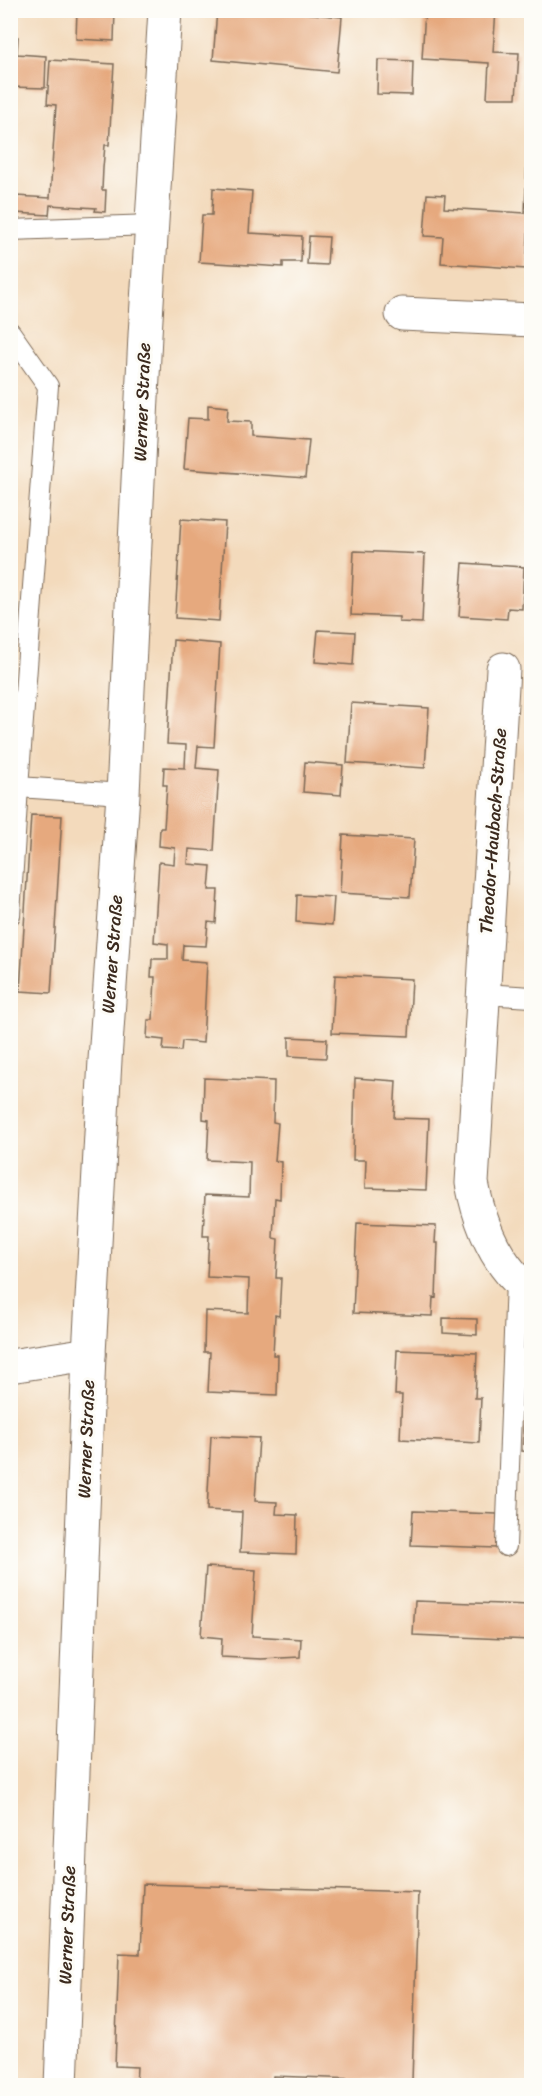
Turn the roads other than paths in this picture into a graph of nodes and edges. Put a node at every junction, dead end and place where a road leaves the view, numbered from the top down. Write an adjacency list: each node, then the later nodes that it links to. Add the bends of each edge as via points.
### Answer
1 (165, 10): 2 (main road, Werner Straße)
2 (152, 225): 3 (lane); 9 (main road, Werner Straße)
3 (10, 230)
4 (402, 314): 5 (main road)
5 (531, 320)
6 (10, 332): 8 (lane, via 48,386)
7 (503, 669): 11 (main road, Theodor-Haubach-Straße)
8 (18, 787): 9 (lane); 10 (lane)
9 (123, 794): 14 (main road, Werner Straße)
10 (10, 915)
11 (483, 994): 12 (lane); 13 (main road, Theodor-Haubach-Straße, via 472,1183 481,1223 502,1263)
12 (531, 998)
13 (524, 1287): 16 (lane, Theodor-Haubach-Straße)
14 (89, 1354): 15 (main road); 17 (main road, Werner Straße)
15 (10, 1366)
16 (506, 1546)
17 (62, 2085)

